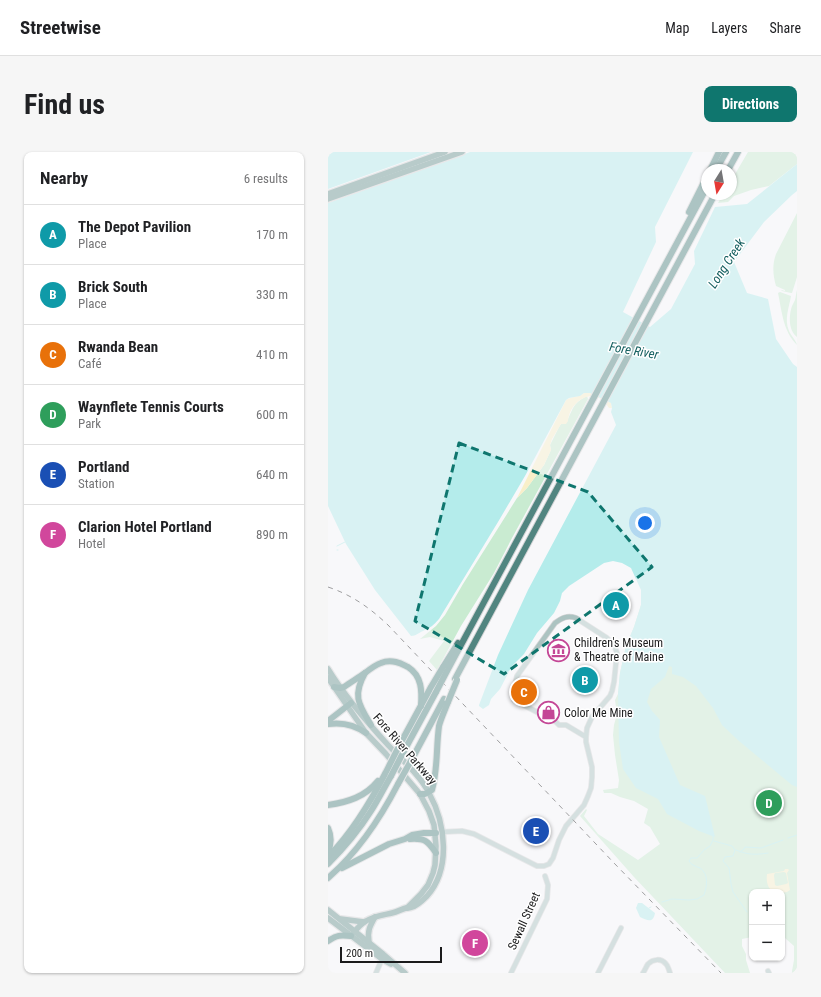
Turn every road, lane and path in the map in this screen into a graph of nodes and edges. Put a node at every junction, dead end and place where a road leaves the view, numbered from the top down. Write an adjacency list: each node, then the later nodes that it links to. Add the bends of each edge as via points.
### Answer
1 (445, 152): 10 (main road)
2 (462, 152): 12 (main road)
3 (719, 152): 6 (highway)
4 (726, 152): 7 (highway)
5 (738, 152): 8 (highway)
6 (713, 164)
7 (719, 164)
8 (731, 164)
9 (701, 188): 14 (highway)
10 (328, 194)
11 (701, 198): 14 (highway)
12 (328, 199)
13 (712, 200): 20 (highway, bridge, via 468,654)
14 (673, 250): 19 (highway, bridge)
15 (328, 669): 18 (main road, Fore River Parkway)
16 (365, 673): 18 (highway, via 344,687); 22 (highway, via 387,661 406,665 418,676 422,694); 24 (highway, via 358,688 359,704)
17 (328, 678): 18 (main road, Fore River Parkway)
18 (337, 688): 21 (main road, Fore River Parkway)
19 (434, 690): 22 (highway); 27 (highway, bridge, via 404,751)
20 (446, 701): 28 (highway, via 439,727 436,779); 40 (highway, bridge, via 379,818)
21 (349, 704): 23 (highway); 24 (main road, Fore River Parkway); 25 (main road, Fore River Parkway)
22 (421, 706): 27 (highway, bridge, via 399,746)
23 (328, 723): 25 (highway, via 346,724)
24 (371, 725): 28 (main road, Fore River Parkway)
25 (366, 733): 29 (main road, Fore River Parkway)
26 (586, 737): 26 (street, via 514,700 518,676 555,623 565,617 576,618 607,638 617,653 612,692 592,717); 34 (street, via 592,767 591,788 584,805 566,826 549,864 537,866 474,834 455,830)
27 (388, 774): 31 (highway, via 370,790); 38 (highway, via 358,820); 39 (highway, via 371,810 358,830)
28 (429, 792): 29 (highway); 34 (main road, Fore River Parkway, via 440,824)
29 (420, 794): 34 (main road, Fore River Parkway)
30 (328, 800): 31 (highway)
31 (345, 802): 32 (highway)
32 (328, 805)
33 (328, 828): 36 (highway, via 331,839)
34 (439, 832): 35 (highway, via 412,835); 37 (main road, Fore River Parkway); 43 (main road, Fore River Parkway, via 443,841 443,857 438,878 426,897 413,907)
35 (405, 839): 37 (highway, via 424,840); 40 (highway, via 389,844)
36 (328, 853)
37 (436, 853): 43 (main road, Fore River Parkway, via 430,881)
38 (328, 857)
39 (328, 864)
40 (337, 870): 42 (highway)
41 (545, 876): 56 (street, Sewall Street, via 548,885 547,899)
42 (328, 878)
43 (407, 908): 45 (main road, Fore River Parkway)
44 (328, 910): 47 (main road)
45 (375, 917): 48 (main road, Fore River Parkway); 52 (main road, via 368,932)
46 (328, 918): 50 (main road)
47 (339, 919): 48 (main road); 50 (main road)
48 (364, 922): 50 (main road, Fore River Parkway)
49 (621, 928): 57 (street)
50 (353, 934): 51 (highway, via 335,936); 52 (main road); 53 (main road)
51 (328, 941)
52 (369, 942): 54 (main road)
53 (382, 959): 54 (main road); 55 (street)
54 (404, 972)
55 (376, 973)
56 (511, 973)
57 (598, 973)
58 (644, 973): 59 (street, via 647,965 660,960 666,964)
59 (670, 973)

